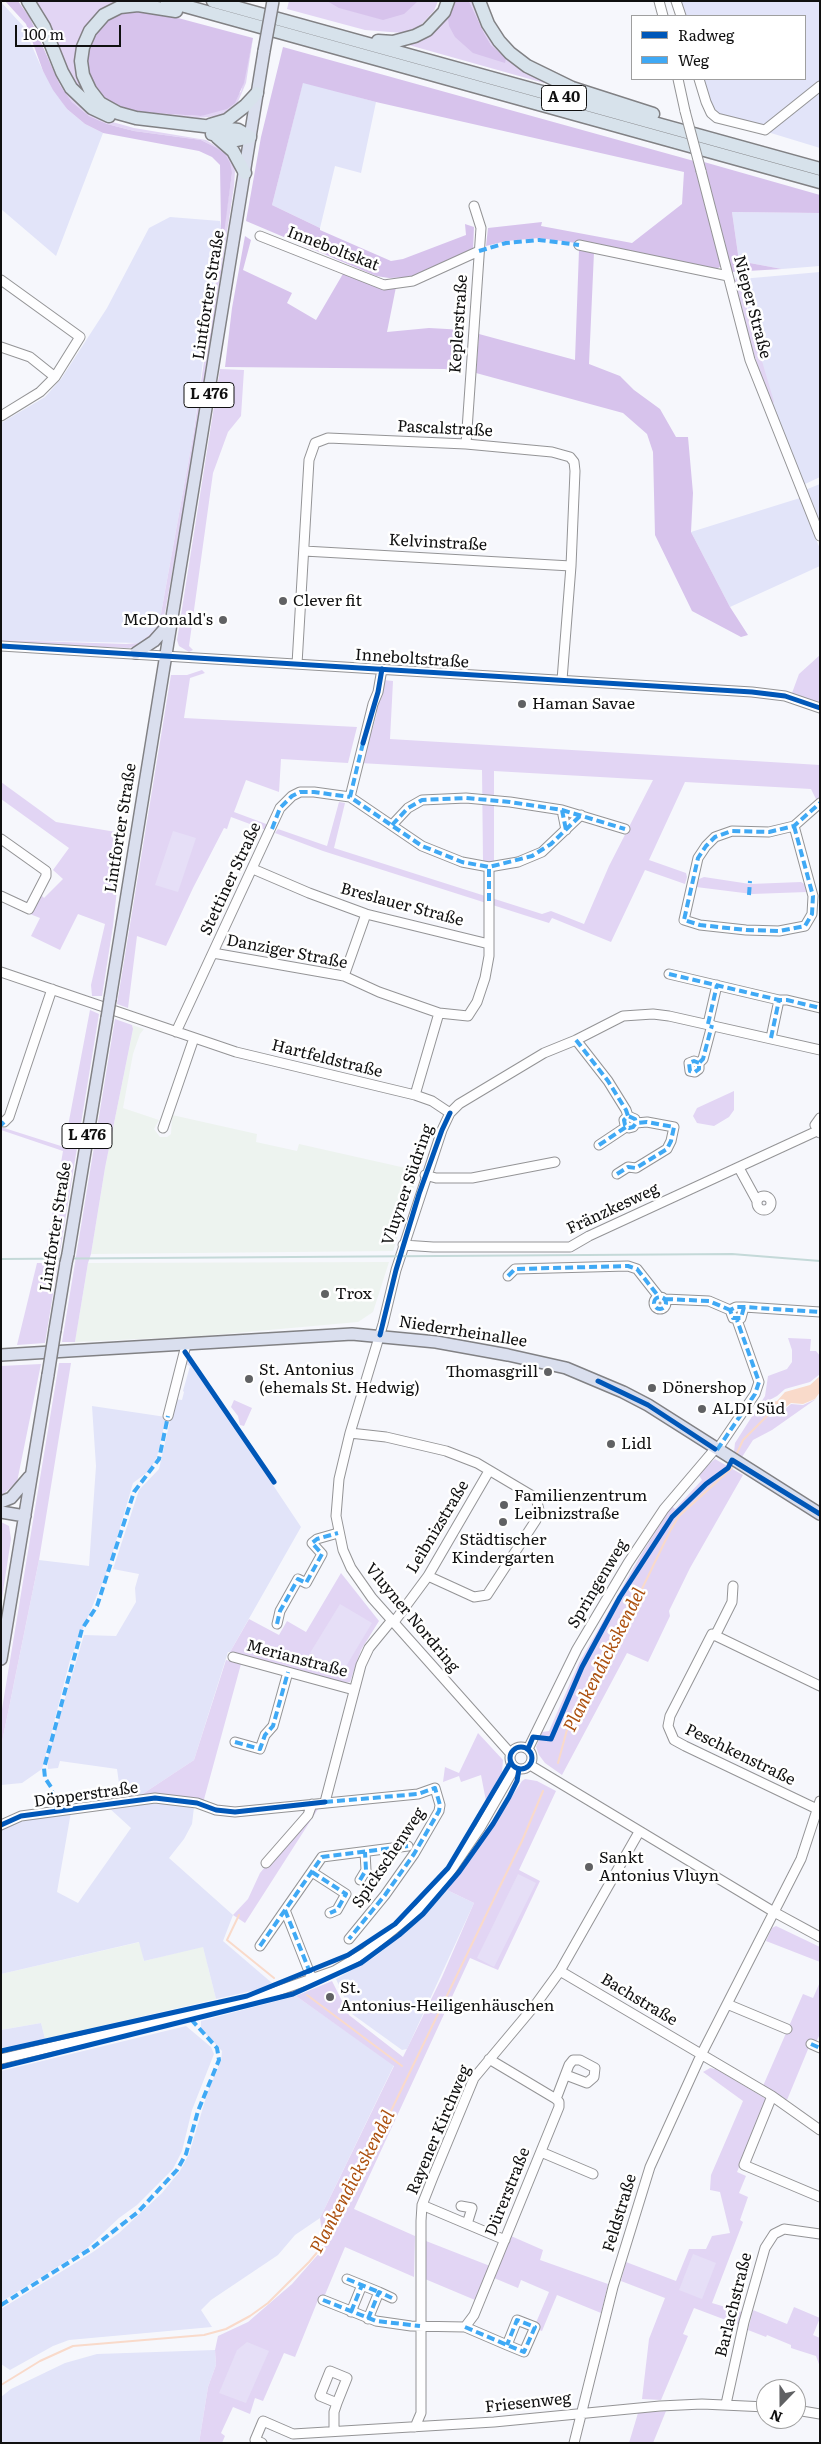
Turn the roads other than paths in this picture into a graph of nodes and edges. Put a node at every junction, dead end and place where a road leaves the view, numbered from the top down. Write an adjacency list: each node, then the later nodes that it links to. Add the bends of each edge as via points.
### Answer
1 (28, 1): 17 (highway, via 44,27 71,88 92,108 136,123)
2 (167, 1): 11 (highway, A 40)
3 (213, 1): 12 (highway, A 40)
4 (273, 1): 16 (main road, Lintforter Straße / L 476, bridge)
5 (448, 1): 12 (highway, via 437,21 415,36 393,42)
6 (479, 1): 19 (highway, via 499,41 533,69 572,88 729,137)
7 (659, 1): 9 (street)
8 (676, 1): 10 (street)
9 (663, 15)
10 (681, 15)
11 (238, 21): 17 (highway, via 206,18 164,8 120,7 104,15 90,31 83,47 83,75 100,103 136,118); 22 (highway, A 40)
12 (352, 40): 19 (highway, A 40)
13 (678, 80): 27 (street, Nieper Straße, bridge)
14 (699, 80): 15 (street, via 711,113 717,118 764,130)
15 (820, 86)
16 (257, 93): 17 (highway, via 227,120); 18 (main road, Lintforter Straße / L 476)
17 (205, 129): 18 (highway, via 237,140); 21 (highway, via 222,139 233,151)
18 (250, 137): 21 (main road, Lintforter Straße / L 476)
19 (775, 157): 20 (highway, A 40)
20 (820, 169)
21 (245, 173): 36 (main road, Lintforter Straße / L 476)
22 (820, 182)
23 (474, 206): 26 (street, Keplerstraße, via 481,228)
24 (260, 236): 26 (street, Inneboltskat, via 384,285 414,281)
25 (579, 245): 27 (street)
26 (479, 251): 32 (street, Keplerstraße)
27 (728, 276): 33 (street, Nieper Straße, via 750,360)
28 (1, 280): 30 (street, via 80,337)
29 (1, 347): 30 (street, via 30,357)
30 (54, 377): 31 (street, via 40,392)
31 (1, 416)
32 (466, 444): 34 (street, Pascalstraße, via 328,438 315,443 309,460); 35 (street, Pascalstraße, via 552,452 570,457 575,471)
33 (820, 536)
34 (304, 551): 35 (street, Kelvinstraße); 40 (street, Pascalstraße)
35 (570, 566): 42 (street, Pascalstraße)
36 (170, 623): 38 (main road, via 154,641); 39 (main road, Lintforter Straße / L 476)
37 (1, 646): 38 (street, Inneboltstraße)
38 (136, 654): 39 (street, Inneboltstraße)
39 (165, 657): 40 (street, Inneboltstraße); 102 (main road, Lintforter Straße / L 476, bridge)
40 (297, 664): 41 (street, Inneboltstraße)
41 (382, 669): 42 (street, Inneboltstraße); 44 (street)
42 (562, 680): 43 (street, Inneboltstraße, via 752,692 779,695)
43 (820, 708)
44 (350, 798): 48 (street); 54 (street, Stettiner Straße, via 314,792 300,792 292,796 280,808)
45 (820, 803): 49 (street)
46 (562, 810): 47 (street); 48 (street, via 503,801 438,798 422,800 408,808); 51 (street)
47 (581, 814): 50 (street); 51 (street)
48 (392, 825): 53 (street, via 438,855)
49 (794, 826): 49 (street, via 813,896 812,914 805,926 778,931 746,930 684,920 698,858 715,837 732,831 769,832)
50 (625, 829)
51 (566, 830): 53 (street, via 542,852 518,862)
52 (1, 839): 55 (street, via 46,871 29,909)
53 (489, 867): 57 (street)
54 (253, 869): 56 (street, Breslauer Straße); 58 (street, Stettiner Straße)
55 (1, 896)
56 (366, 914): 57 (street, Breslauer Straße); 61 (street)
57 (489, 944): 66 (street, Danziger Straße, via 485,978 472,1012 468,1016)
58 (213, 953): 61 (street, Danziger Straße); 68 (street, Stettiner Straße)
59 (1, 972): 63 (street, Hartfeldstraße)
60 (670, 974): 62 (street)
61 (344, 976): 66 (street, Danziger Straße, via 387,996)
62 (717, 985): 64 (street); 67 (street)
63 (52, 990): 68 (street, Hartfeldstraße); 78 (street, via 9,1117)
64 (779, 1000): 65 (street); 70 (street)
65 (820, 1008)
66 (439, 1013): 74 (street)
67 (710, 1024): 70 (street, Vluyner Südring); 71 (street, Vluyner Südring, via 636,1014 614,1020); 73 (street, via 703,1059)
68 (176, 1032): 69 (street, Hartfeldstraße)
69 (194, 1038): 74 (street, Hartfeldstraße, via 236,1052); 81 (street)
70 (771, 1038): 72 (street, Vluyner Südring)
71 (576, 1040): 75 (street, Vluyner Südring, via 544,1053 459,1104); 76 (street, via 608,1081)
72 (820, 1050)
73 (699, 1063)
74 (415, 1095): 75 (street, Hartfeldstraße)
75 (450, 1113): 87 (street, Vluyner Südring)
76 (628, 1116): 79 (street, via 634,1117); 80 (street, via 624,1120)
77 (820, 1118): 82 (street, Fränzkesweg, via 815,1125)
78 (4, 1122)
79 (636, 1123): 80 (street, via 631,1128); 86 (street, via 674,1127 671,1140 667,1149 636,1168 628,1167)
80 (626, 1127): 83 (street)
81 (163, 1128)
82 (818, 1132): 85 (street, Fränzkesweg)
83 (599, 1145)
84 (555, 1162): 87 (street, via 472,1178)
85 (739, 1168): 88 (street); 89 (street, Fränzkesweg, via 570,1247)
86 (617, 1174)
87 (425, 1175): 89 (street, Vluyner Südring)
88 (757, 1200)
89 (403, 1245): 95 (street, Vluyner Südring)
90 (508, 1276): 92 (street, via 515,1269 628,1266 637,1269 662,1298 709,1301)
91 (744, 1307): 92 (street); 93 (street); 94 (street, via 741,1318)
92 (730, 1310): 94 (street)
93 (820, 1312)
94 (737, 1320): 100 (street, Springenweg, via 759,1382 755,1394)
95 (380, 1335): 96 (main road, Niederrheinallee, via 311,1336); 99 (street, Vluyner Nordring); 100 (main road, Niederrheinallee, via 461,1346 566,1368 648,1405)
96 (186, 1345): 97 (main road, Niederrheinallee); 98 (street)
97 (1, 1355)
98 (168, 1416)
99 (350, 1433): 101 (street, via 436,1447 469,1459); 107 (street, Vluyner Nordring, via 336,1498)
100 (716, 1449): 105 (main road, Niederrheinallee); 119 (street, Springenweg, via 664,1509 628,1563 577,1649)
101 (489, 1471): 108 (street, Leibnizstraße); 108 (street, via 536,1498 539,1510 536,1520 487,1595 474,1597)
102 (30, 1476): 103 (main road, via 11,1498); 106 (main road, Lintforter Straße / L 476)
103 (1, 1502)
104 (1, 1512): 106 (main road)
105 (820, 1514)
106 (25, 1516): 114 (main road, Lintforter Straße / L 476)
107 (338, 1533): 110 (street, Vluyner Nordring, via 351,1568); 111 (street, via 312,1543 322,1554 306,1583 298,1579 280,1611)
108 (428, 1576): 110 (street, Leibnizstraße)
109 (733, 1586): 112 (street, via 732,1602)
110 (393, 1621): 117 (street, via 369,1648); 120 (street, Vluyner Nordring)
111 (277, 1624)
112 (713, 1635): 116 (street); 126 (street, Peschkenstraße, via 670,1716 670,1734 685,1746)
113 (233, 1657): 115 (street, Merianstraße)
114 (1, 1659)
115 (288, 1672): 117 (street, Merianstraße); 118 (street, via 273,1726 265,1735 260,1749)
116 (820, 1686)
117 (354, 1690): 124 (street)
118 (235, 1742)
119 (528, 1749): 120 (street, via 518,1747); 121 (street, via 532,1757)
120 (511, 1754): 122 (street)
121 (530, 1765): 122 (street); 128 (street)
122 (515, 1767): 141 (street, via 480,1828 420,1908 366,1952 334,1971)
123 (435, 1788): 124 (street, Döpperstraße, via 418,1794); 138 (street, Spickschenweg, via 439,1812 394,1882)
124 (325, 1802): 125 (street, Döpperstraße)
125 (312, 1804): 127 (street, Döpperstraße, via 235,1812 155,1798 21,1816); 131 (street, via 308,1815)
126 (819, 1805): 135 (street, Feldstraße, via 801,1859)
127 (1, 1825)
128 (639, 1832): 135 (street); 140 (street, Rayener Kirchweg)
129 (408, 1846): 130 (street)
130 (365, 1852): 132 (street, via 322,1857); 133 (street, via 366,1870)
131 (266, 1863)
132 (312, 1872): 134 (street); 136 (street, via 346,1894 337,1910)
133 (360, 1880)
134 (285, 1910): 139 (street); 141 (street)
135 (774, 1912): 137 (street); 142 (street, Feldstraße)
136 (330, 1913)
137 (820, 1937)
138 (349, 1940)
139 (260, 1946)
140 (560, 1971): 144 (street, Bachstraße); 146 (street, Rayener Kirchweg)
141 (312, 1979): 145 (street, via 252,2000)
142 (727, 2004): 143 (street); 144 (street, Feldstraße)
143 (787, 2029)
144 (702, 2055): 148 (street, Bachstraße); 172 (street, Feldstraße, via 650,2167 634,2213)
145 (1, 2059)
146 (489, 2059): 149 (street); 154 (street, Rayener Kirchweg, via 474,2078)
147 (566, 2075): 149 (street, Dürerstraße)
148 (772, 2096): 150 (street, Bachstraße); 153 (street, via 744,2165)
149 (556, 2099): 151 (street, Dürerstraße, via 560,2102 558,2111)
150 (820, 2130)
151 (541, 2152): 152 (street); 158 (street, Dürerstraße)
152 (593, 2174)
153 (820, 2197)
154 (422, 2205): 156 (street); 166 (street, Rayener Kirchweg)
155 (461, 2206): 156 (street, via 472,2208)
156 (468, 2224): 158 (street)
157 (820, 2234): 170 (street, Barlachstraße, via 784,2229 774,2234 764,2248)
158 (505, 2240): 167 (street, Dürerstraße, via 474,2315)
159 (347, 2279): 160 (street)
160 (362, 2286): 161 (street); 164 (street)
161 (378, 2292): 162 (street); 165 (street)
162 (392, 2298)
163 (323, 2300): 164 (street)
164 (351, 2312): 165 (street)
165 (368, 2319): 166 (street, via 385,2324)
166 (420, 2326): 167 (street); 175 (street, Rayener Kirchweg, via 420,2413)
167 (465, 2327): 168 (street)
168 (507, 2345)
169 (337, 2403): 176 (street)
170 (726, 2404): 171 (street, Friesenweg); 172 (street, Friesenweg)
171 (756, 2406)
172 (580, 2412): 175 (street, Friesenweg); 180 (street, Feldstraße)
173 (806, 2412): 174 (street)
174 (820, 2414)
175 (415, 2427): 176 (street, Friesenweg)
176 (334, 2431): 177 (street, Friesenweg)
177 (293, 2434): 178 (street, Friesenweg, via 262,2421); 179 (street)
178 (256, 2442)
179 (289, 2443)
180 (574, 2443)

